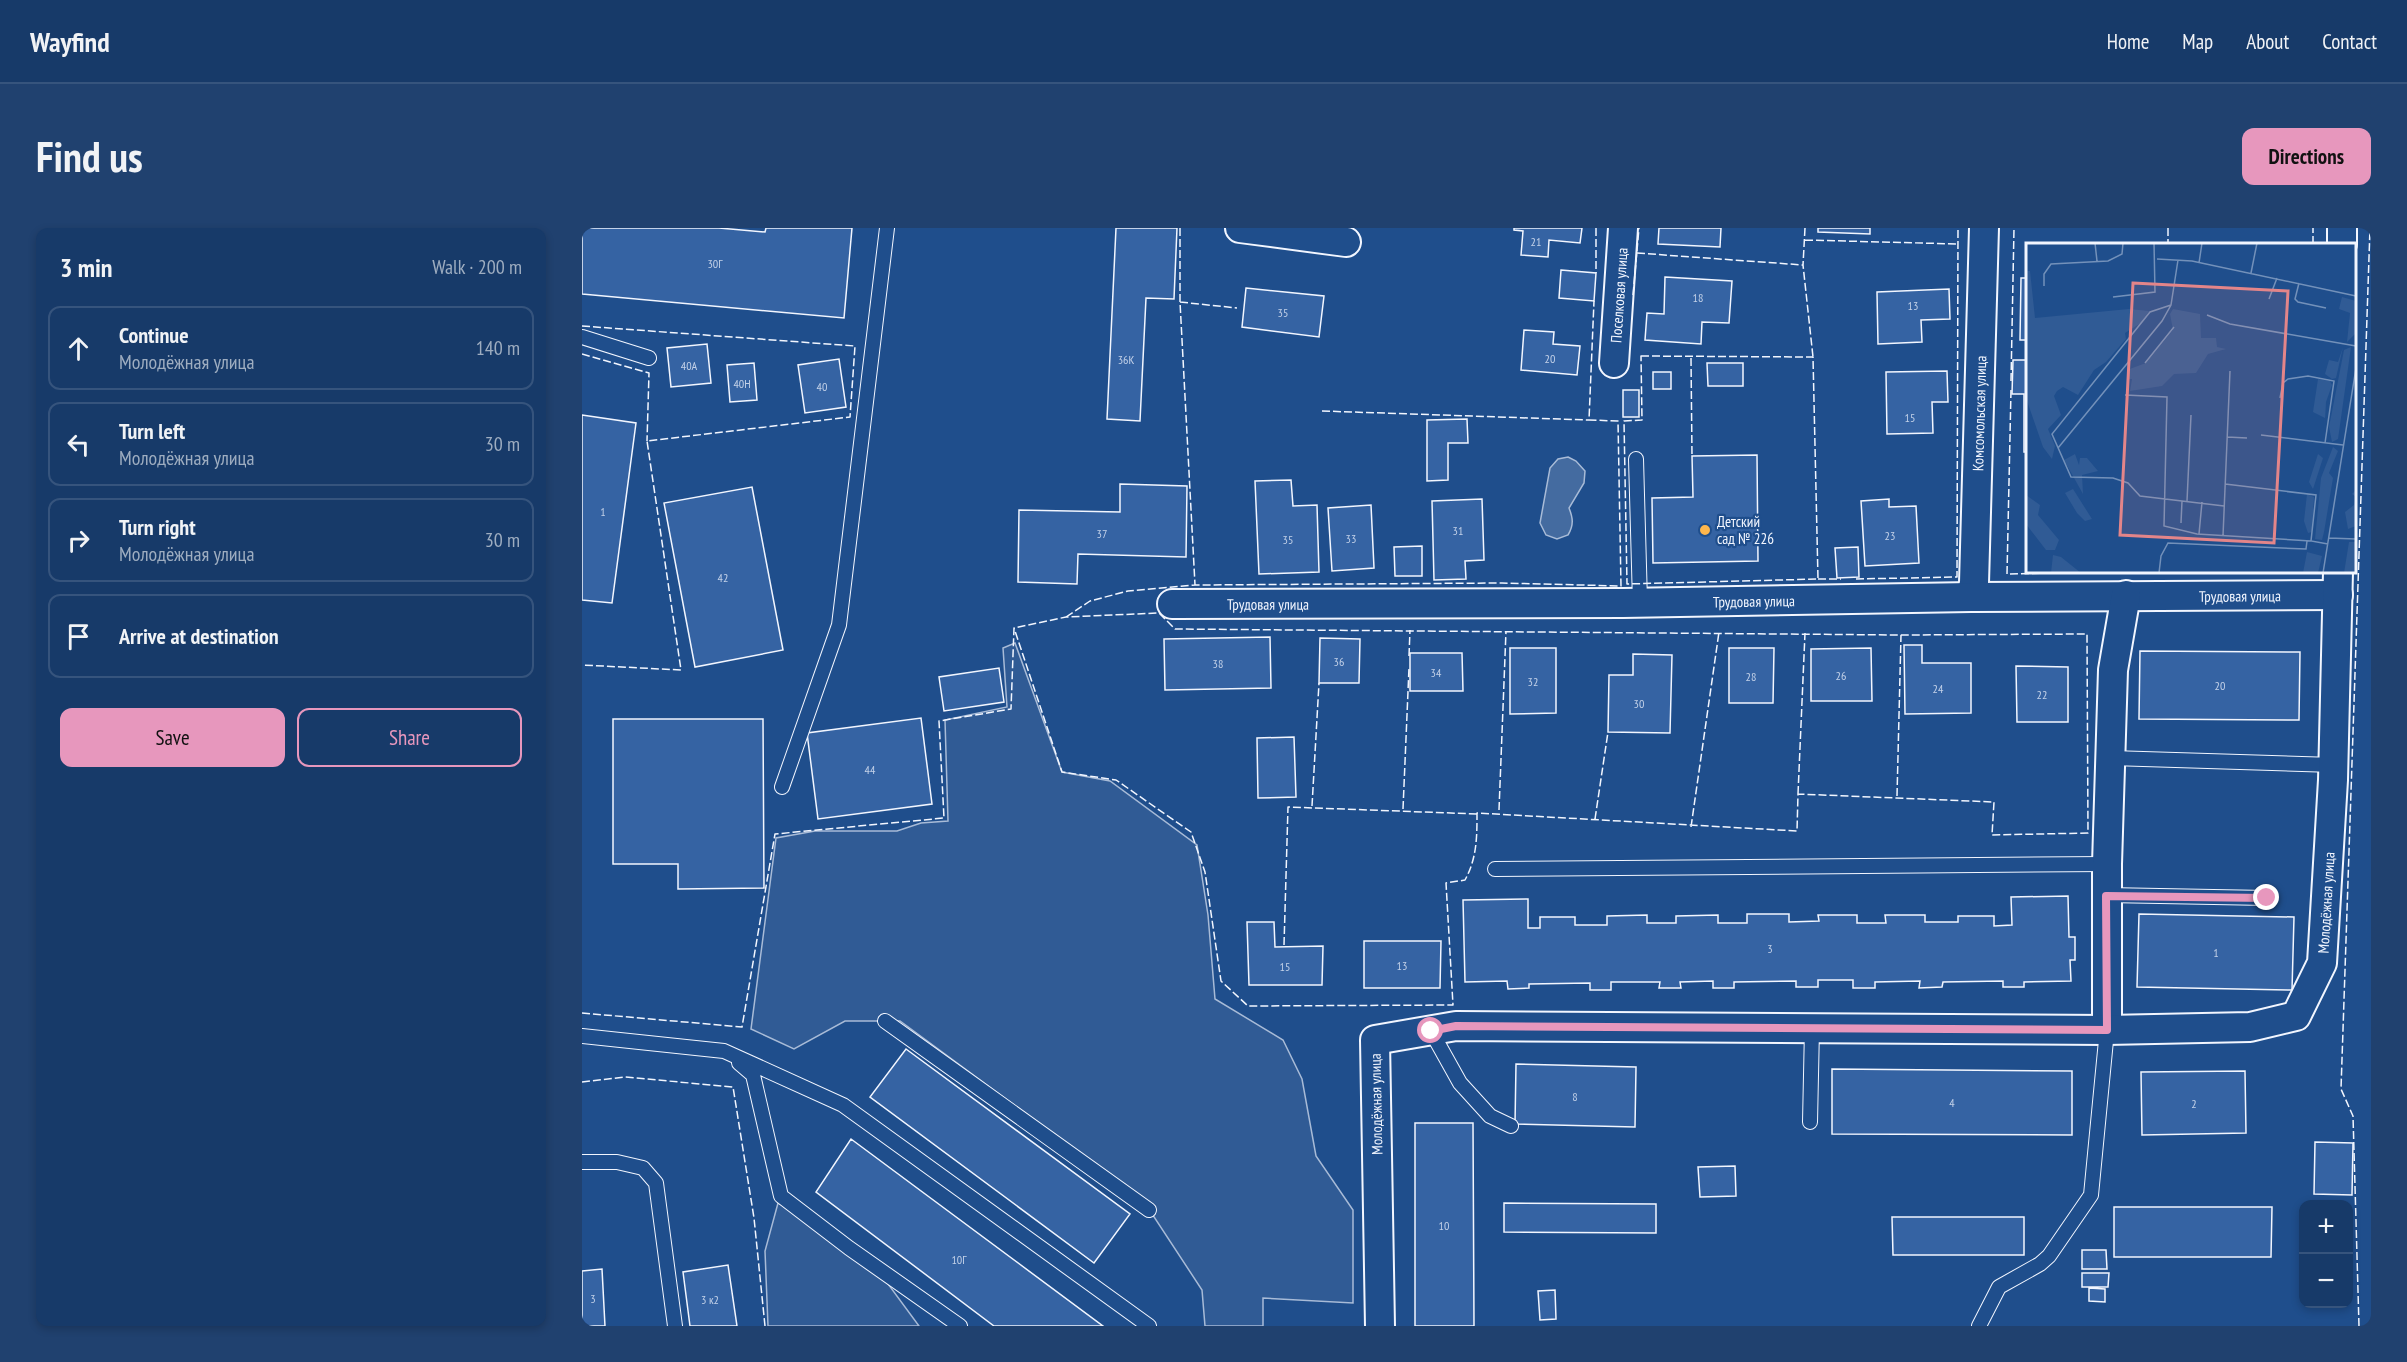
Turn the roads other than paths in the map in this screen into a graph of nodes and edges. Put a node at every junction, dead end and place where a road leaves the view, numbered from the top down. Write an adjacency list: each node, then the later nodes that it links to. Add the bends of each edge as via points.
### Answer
1 (887, 228): 17 (lane, via 838,625)
2 (1240, 228): 5 (street)
3 (1623, 228): 8 (street, Поселковая улица)
4 (1984, 228): 12 (street, Комсомольская улица)
5 (1346, 242)
6 (582, 338): 7 (lane)
7 (649, 358)
8 (1614, 363)
9 (1636, 459): 13 (lane)
10 (2338, 583): 11 (street, Трудовая улица); 16 (street, Молодёжная улица)
11 (2126, 595): 12 (street, Трудовая улица); 15 (street, via 2113,670)
12 (1971, 597): 13 (street, Трудовая улица)
13 (1640, 602): 14 (street, Трудовая улица)
14 (1172, 604)
15 (2111, 758): 16 (lane); 18 (street)
16 (2334, 765): 24 (street, Молодёжная улица, via 2322,963 2296,1016 2250,1027)
17 (782, 787)
18 (2107, 864): 19 (lane); 20 (street)
19 (1495, 869)
20 (2106, 896): 21 (lane); 24 (street)
21 (2267, 898)
22 (885, 1021): 31 (lane)
23 (1812, 1028): 24 (street, Молодёжная улица); 25 (street, Молодёжная улица, via 1456,1026); 28 (lane)
24 (2107, 1030): 36 (lane, via 2091,1195 2049,1256 1999,1287)
25 (1431, 1031): 29 (lane, via 1461,1083 1490,1116); 35 (street, Молодёжная улица, via 1375,1040)
26 (582, 1036): 27 (lane)
27 (724, 1051): 33 (lane, via 753,1075 781,1196); 34 (lane, via 843,1105)
28 (1810, 1122)
29 (1511, 1126)
30 (582, 1162): 32 (lane, via 617,1162 643,1168 656,1183)
31 (1149, 1210)
32 (675, 1326)
33 (960, 1326)
34 (1149, 1326)
35 (1380, 1326)
36 (1979, 1326)

